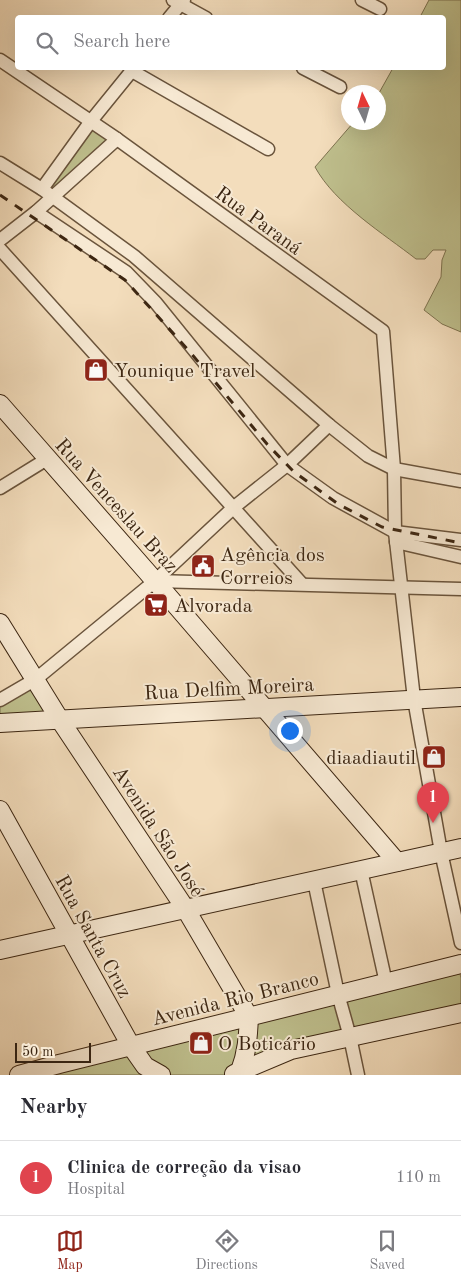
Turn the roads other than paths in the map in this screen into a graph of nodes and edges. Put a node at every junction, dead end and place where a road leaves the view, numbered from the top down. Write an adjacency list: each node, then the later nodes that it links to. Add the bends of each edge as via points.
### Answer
1 (362, 0): 3 (street)
2 (179, 1): 4 (street); 5 (street)
3 (380, 9)
4 (171, 15)
5 (201, 15)
6 (0, 60): 11 (street, Rua Paraná)
7 (132, 70): 11 (street)
8 (135, 70): 13 (street)
9 (307, 70): 10 (street)
10 (340, 87)
11 (91, 121): 12 (street, Rua Paraná); 15 (street)
12 (117, 139): 15 (street); 23 (street, Rua Paraná, via 383,331)
13 (268, 149)
14 (0, 163): 15 (street)
15 (47, 193): 16 (street); 20 (street, via 134,256)
16 (36, 212): 17 (street); 22 (street, via 126,272 144,290)
17 (0, 240)
18 (0, 249): 26 (street)
19 (0, 404): 21 (main road, Rua Venceslau Braz)
20 (329, 425): 22 (street); 23 (street, via 368,456)
21 (47, 459): 25 (street); 30 (main road, Rua Venceslau Braz)
22 (287, 465): 26 (street); 27 (street)
23 (394, 469): 24 (street); 27 (street, Rua Paraná)
24 (461, 481)
25 (0, 488)
26 (233, 508): 30 (street); 31 (street)
27 (396, 537): 28 (street); 29 (street); 32 (street, Rua Paraná)
28 (461, 540)
29 (461, 557)
30 (155, 581): 31 (street); 35 (street); 39 (main road, Rua Venceslau Braz)
31 (302, 584): 32 (street)
32 (402, 587): 33 (street); 37 (street, Rua Paraná)
33 (461, 589)
34 (0, 623): 35 (main road, Avenida São José)
35 (36, 679): 38 (street); 40 (main road, Avenida São José)
36 (461, 697): 37 (main road, Rua Delfim Moreira)
37 (414, 699): 39 (main road, Rua Delfim Moreira); 44 (street, Rua Paraná)
38 (0, 700)
39 (263, 707): 40 (main road, Rua Delfim Moreira); 45 (main road, Rua Venceslau Braz)
40 (60, 720): 41 (main road, Rua Delfim Moreira); 48 (main road, Avenida São José)
41 (0, 723)
42 (0, 810): 49 (main road, Rua Santa Cruz)
43 (461, 848): 44 (main road)
44 (441, 852): 45 (main road); 50 (street, Rua Paraná)
45 (397, 862): 46 (main road)
46 (361, 870): 47 (main road); 53 (street)
47 (314, 880): 48 (main road); 54 (street)
48 (185, 908): 49 (main road); 56 (main road, Avenida São José)
49 (69, 935): 51 (main road); 58 (main road, Rua Santa Cruz)
50 (461, 943)
51 (0, 950)
52 (461, 964): 53 (main road, Avenida Rio Branco)
53 (386, 983): 54 (main road, Avenida Rio Branco)
54 (338, 994): 56 (main road, Avenida Rio Branco); 57 (street)
55 (461, 1013): 57 (main road)
56 (249, 1017): 58 (main road, Avenida Rio Branco); 60 (main road, via 246,1056)
57 (350, 1037): 60 (main road, via 291,1050); 63 (street)
58 (131, 1046): 59 (main road, Avenida Rio Branco); 62 (main road, Rua Santa Cruz, via 145,1066)
59 (53, 1070): 61 (main road, Avenida Rio Branco)
60 (235, 1073)
61 (19, 1075)
62 (161, 1075)
63 (358, 1075)

